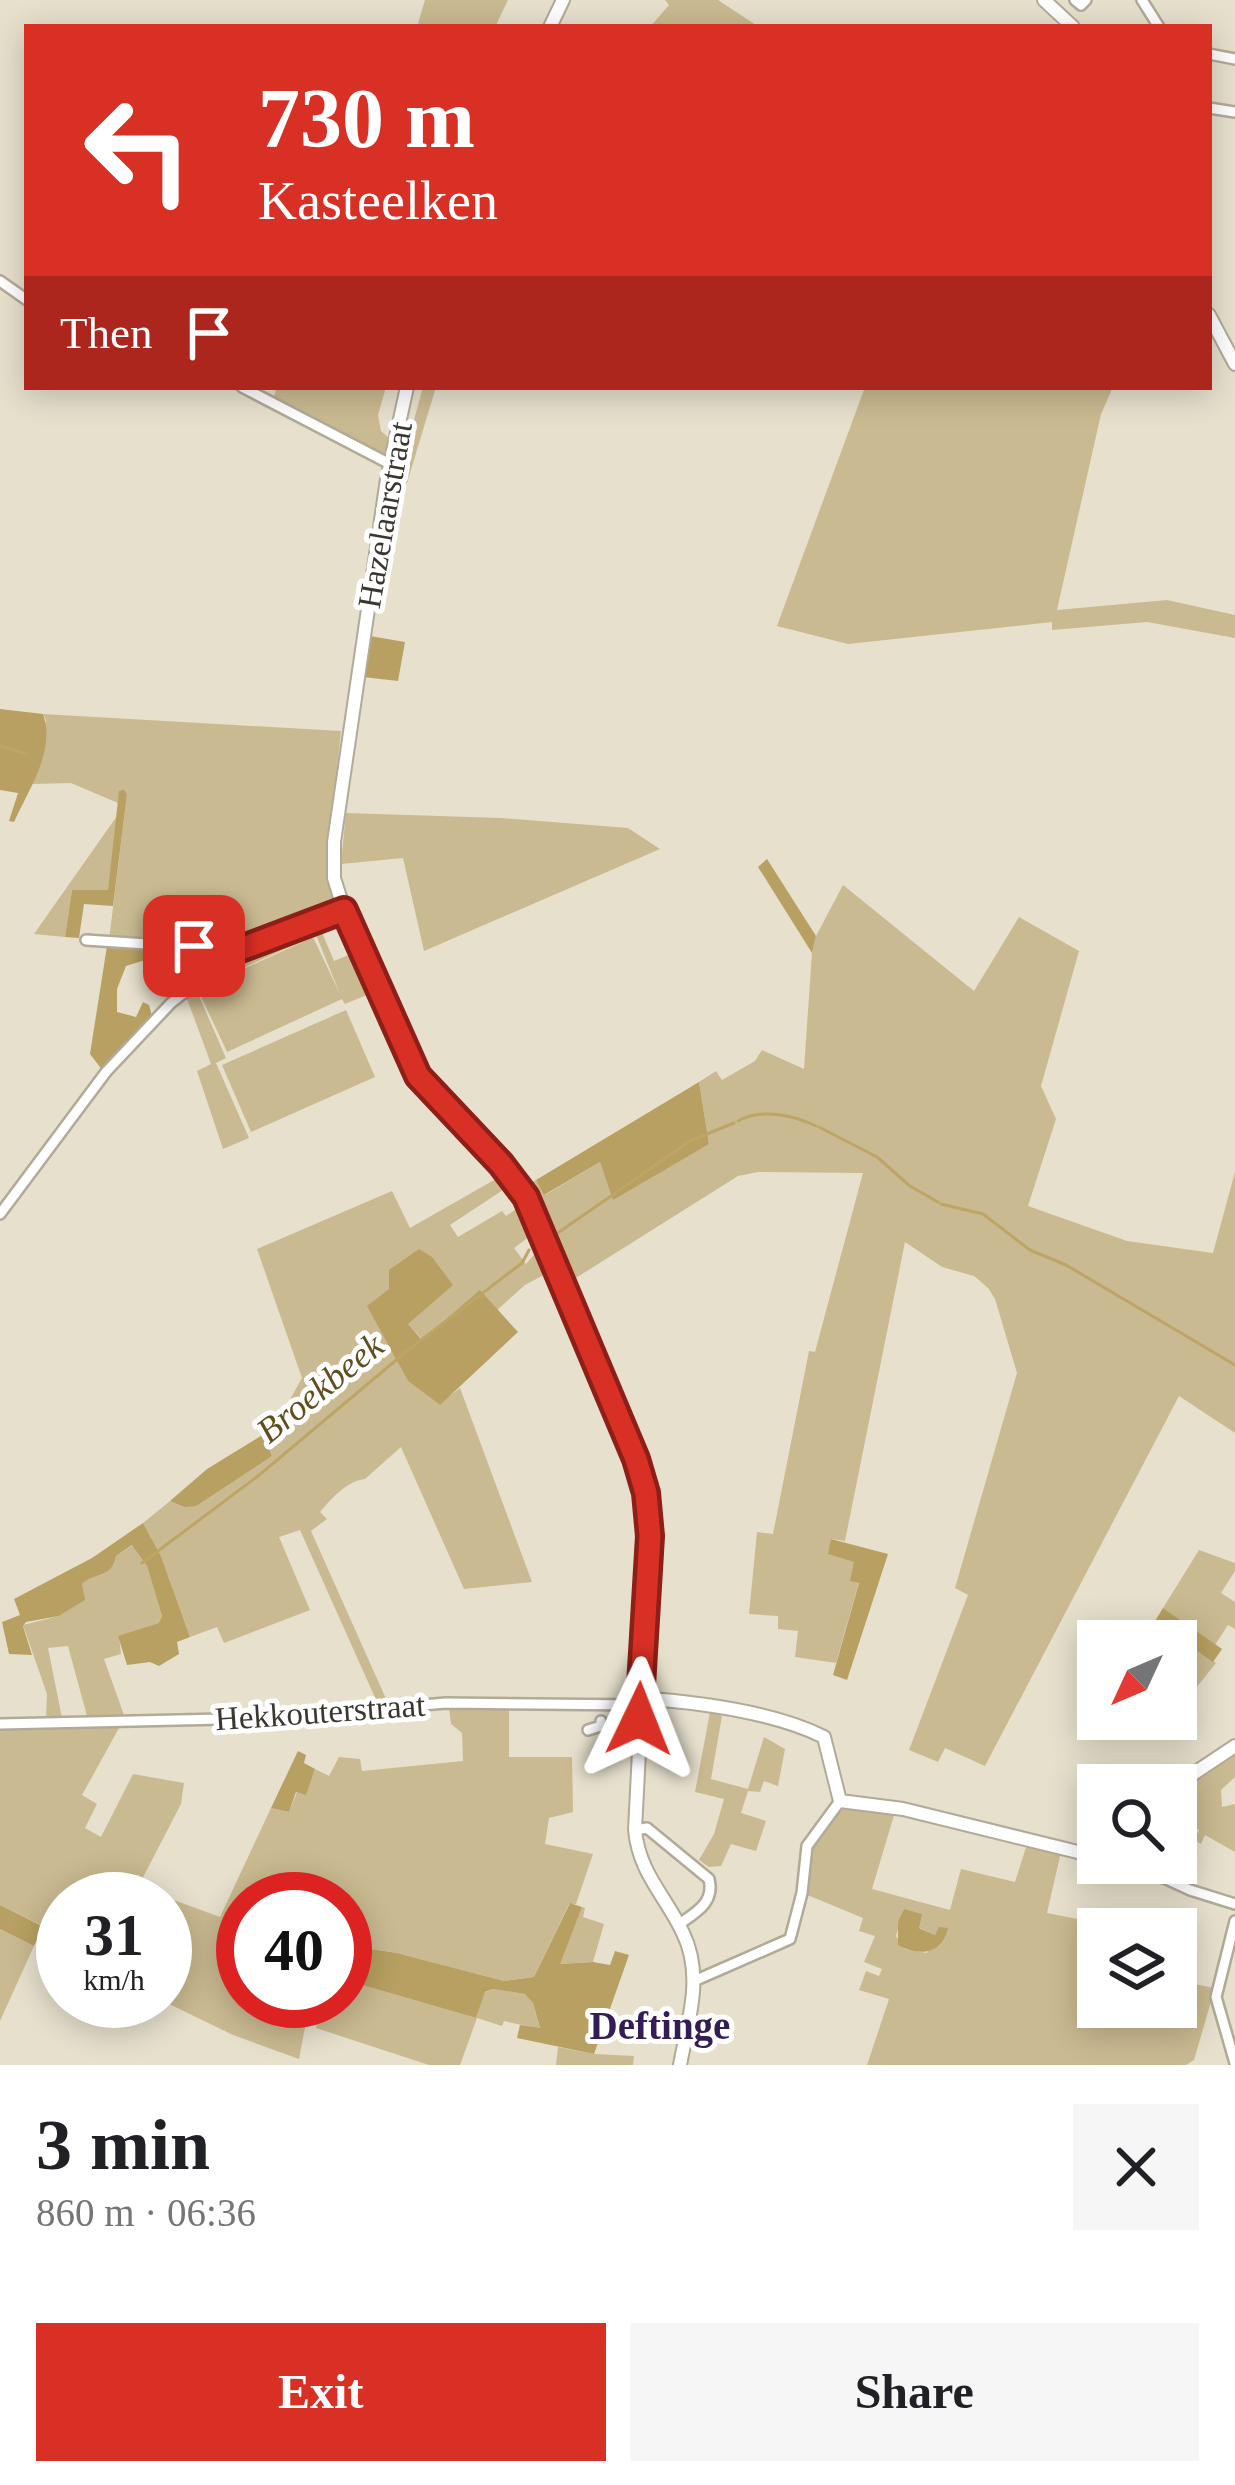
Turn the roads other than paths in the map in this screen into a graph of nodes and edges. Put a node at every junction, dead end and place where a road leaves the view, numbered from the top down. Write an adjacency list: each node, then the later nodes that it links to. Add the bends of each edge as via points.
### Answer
1 (1044, 0): 4 (street)
2 (1076, 0): 3 (street)
3 (1086, 0)
4 (1069, 24)
5 (1212, 321): 6 (street)
6 (1235, 364)
7 (248, 390): 9 (street)
8 (406, 390): 9 (street, Hazelaarstraat)
9 (390, 464): 10 (street, Hazelaarstraat, via 333,856)
10 (344, 910): 12 (street); 14 (street, Hazelaarstraat, via 418,1076 526,1197 636,1459 650,1536)
11 (86, 940): 12 (street)
12 (238, 950): 13 (street, via 171,1003 106,1072)
13 (0, 1214)
14 (639, 1701): 15 (street, Hekkouterstraat); 20 (street, via 691,1703 824,1737); 21 (street, Hazelaarstraat)
15 (601, 1712): 16 (street, Hekkouterstraat, via 446,1703 266,1718); 17 (street, via 601,1726)
16 (0, 1724)
17 (588, 1730)
18 (1235, 1746): 19 (street)
19 (1197, 1771)
20 (840, 1801): 22 (street); 27 (street, via 807,1846 790,1940)
21 (635, 1829): 26 (street, Hazelaarstraat, via 647,1879); 26 (street, via 659,1836 709,1879 706,1903)
22 (1077, 1852)
23 (1178, 1884): 24 (street)
24 (1235, 1904)
25 (1235, 1921): 28 (street, via 1216,1997)
26 (678, 1925): 27 (street, Hazelaarstraat)
27 (694, 1981): 29 (street)
28 (1235, 2063)
29 (680, 2065)

